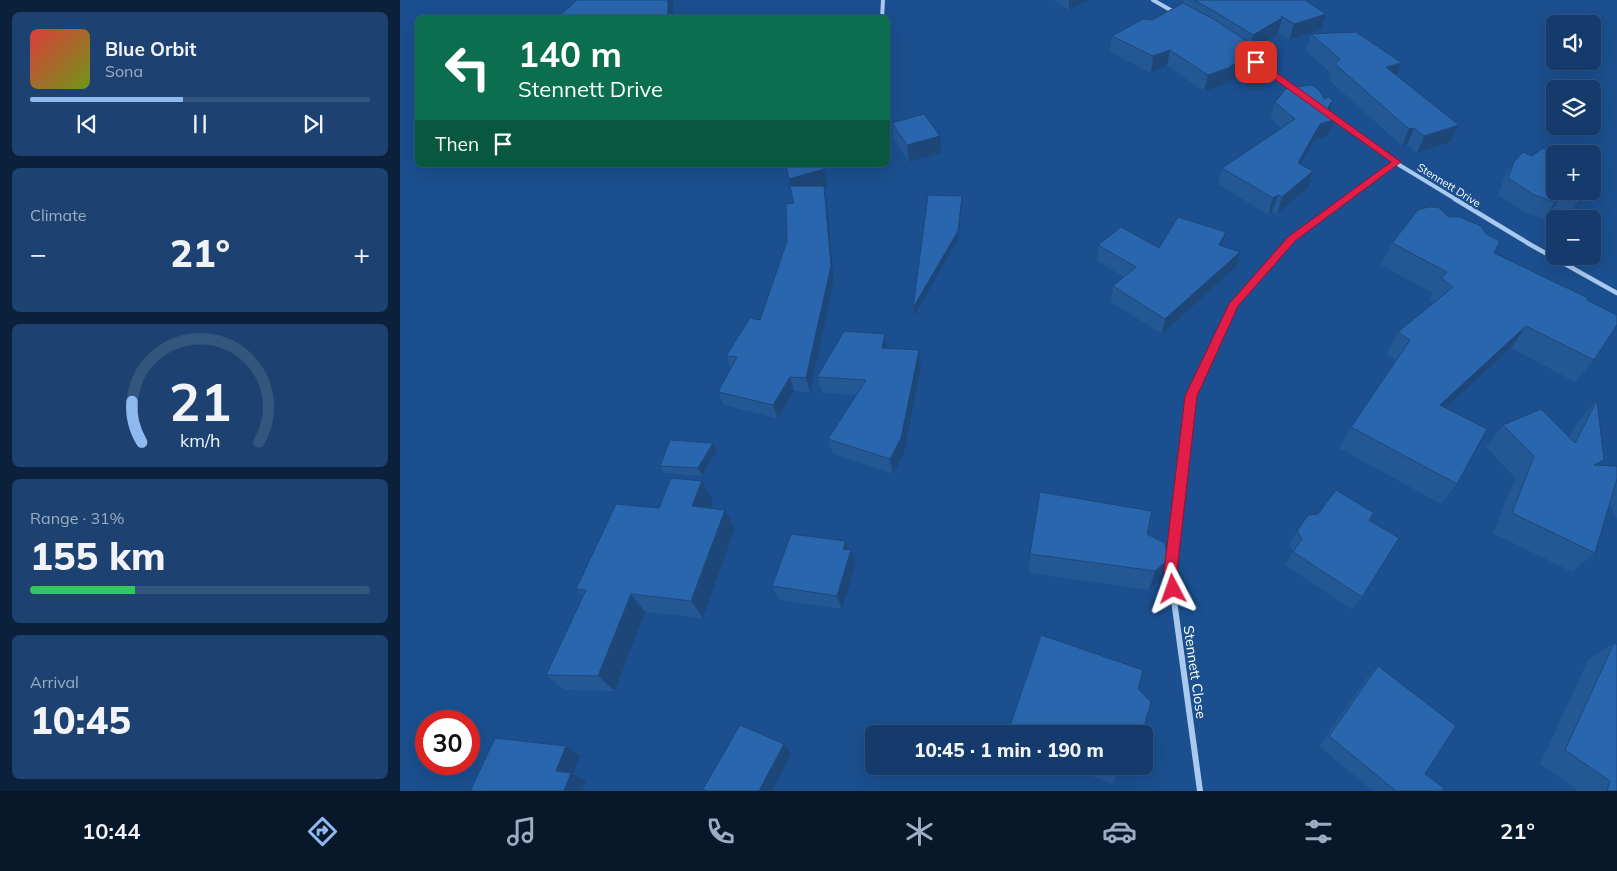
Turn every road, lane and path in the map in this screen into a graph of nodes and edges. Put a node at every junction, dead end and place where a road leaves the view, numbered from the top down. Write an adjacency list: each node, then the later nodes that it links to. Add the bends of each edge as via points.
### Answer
1 (883, 0): 4 (street)
2 (1153, 0): 3 (street)
3 (1179, 14)
4 (882, 15)
5 (1237, 49): 6 (street)
6 (1301, 93)
7 (1324, 110): 8 (street, Stennett Drive)
8 (1396, 162): 9 (street, Stennett Drive, via 1531,245); 10 (street, Stennett Close, via 1291,239 1234,304 1191,396 1170,571)
9 (1617, 293)
10 (1200, 791)

